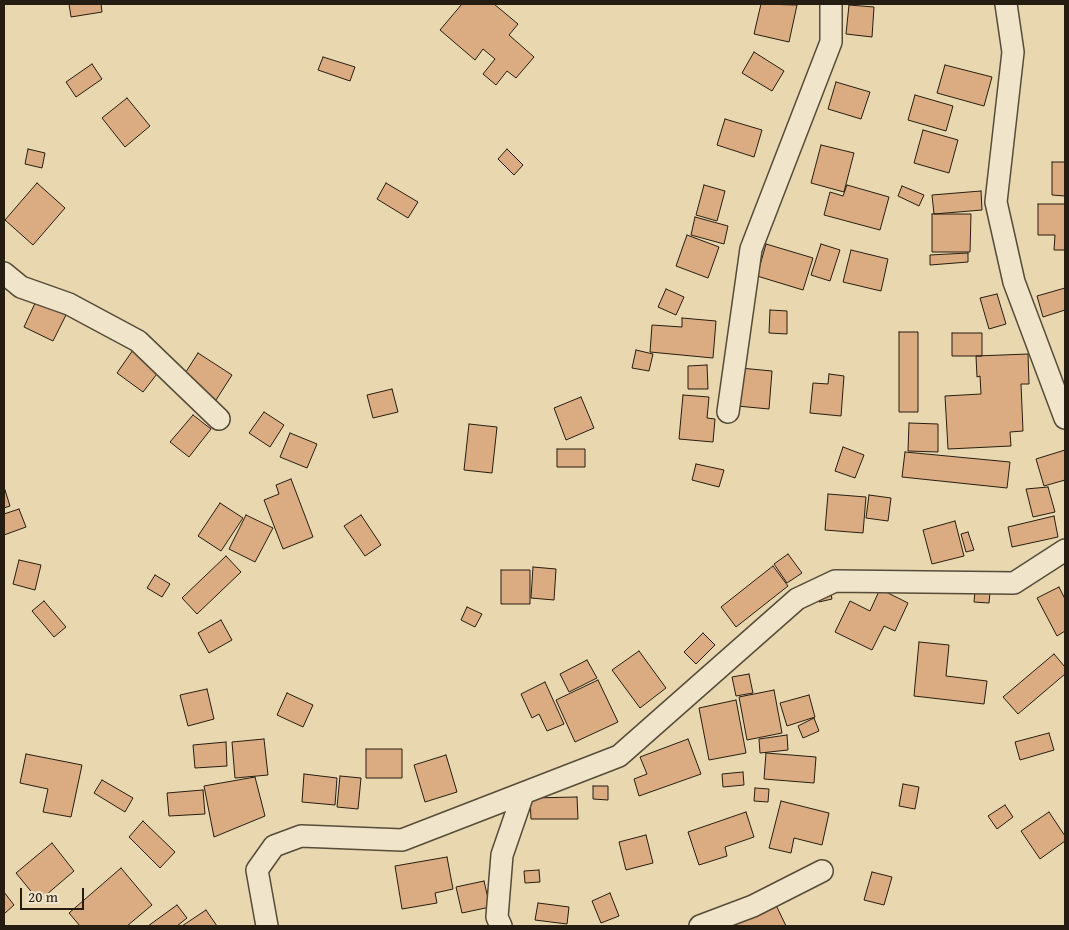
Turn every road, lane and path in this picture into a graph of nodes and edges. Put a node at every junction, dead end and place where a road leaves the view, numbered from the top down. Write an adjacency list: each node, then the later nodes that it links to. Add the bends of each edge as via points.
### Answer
1 (831, 4): 4 (street, via 831,42 751,249)
2 (1006, 4): 5 (street, via 1013,52 996,202 1014,282)
3 (4, 273): 6 (street, via 21,287 69,304 138,341)
4 (728, 412)
5 (1065, 418)
6 (219, 419)
7 (1065, 550): 8 (street, via 1014,583 835,581 797,599 619,756)
8 (523, 794): 10 (street, via 402,840 301,836 274,846 256,870); 11 (street, via 502,855 497,917)
9 (822, 872): 12 (street, via 753,906)
10 (267, 926)
11 (501, 926)
12 (700, 926)

